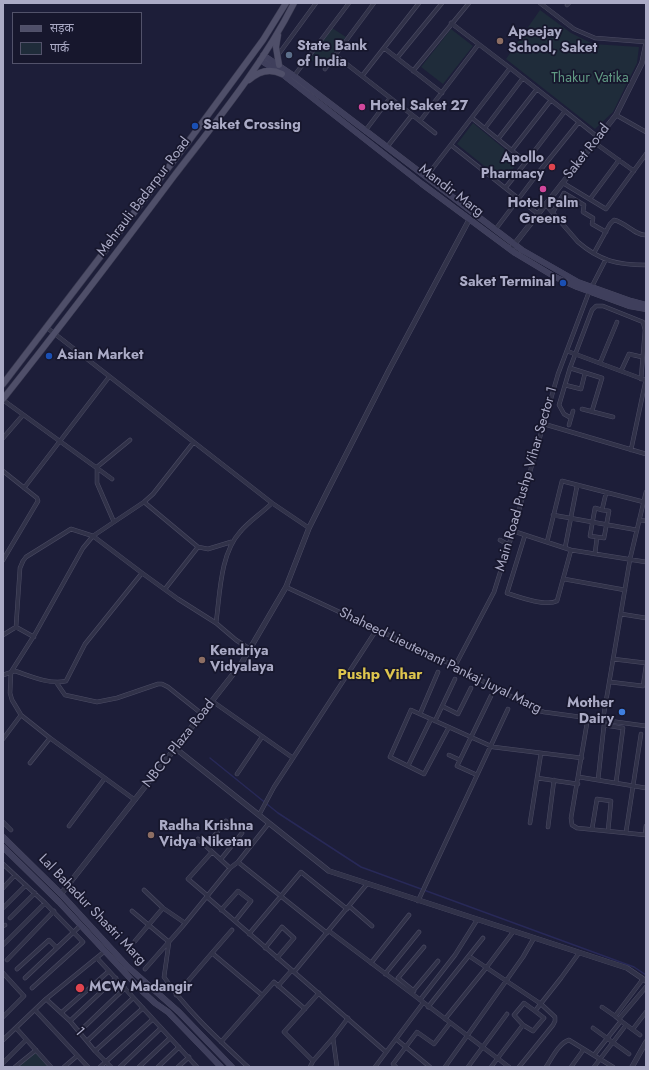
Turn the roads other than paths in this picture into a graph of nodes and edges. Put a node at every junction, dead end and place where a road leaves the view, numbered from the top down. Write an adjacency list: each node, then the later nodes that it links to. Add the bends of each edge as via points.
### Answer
1 (286, 3): 46 (main road, Mehrauli Badarpur Road, via 253,55)
2 (294, 3): 11 (main road, Mehrauli Badarpur Road)
3 (316, 3): 16 (street)
4 (349, 3): 24 (street)
5 (374, 3): 15 (street)
6 (419, 3): 14 (street)
7 (442, 3): 18 (street)
8 (469, 3): 10 (street)
9 (540, 3): 12 (street, via 574,29 595,38)
10 (451, 24): 13 (street); 22 (street)
11 (278, 31): 16 (main road); 17 (main road, Mehrauli Badarpur Road)
12 (646, 43): 34 (street, Saket Road, via 642,63)
13 (478, 45): 21 (street); 29 (street)
14 (384, 48): 18 (street); 25 (street)
15 (335, 55): 20 (street); 25 (street)
16 (277, 56): 19 (main road)
17 (262, 57): 19 (main road, Mandir Marg); 23 (main road, Mandir Marg); 27 (main road, Mehrauli Badarpur Road)
18 (397, 58): 22 (street)
19 (279, 66): 24 (main road, Mandir Marg)
20 (325, 68)
21 (510, 68): 26 (street); 35 (street)
22 (413, 71): 29 (street)
23 (282, 74): 27 (main road, via 274,71 263,72); 64 (main road, Mandir Marg)
24 (294, 76): 39 (main road, Mandir Marg)
25 (362, 76): 30 (street)
26 (523, 78): 28 (street); 38 (street)
27 (245, 82): 49 (main road, Mehrauli Badarpur Road)
28 (537, 89): 31 (street); 43 (street)
29 (442, 93): 36 (street)
30 (390, 98): 33 (street); 39 (street)
31 (551, 100): 32 (street); 48 (street)
32 (565, 112): 37 (street); 52 (street)
33 (412, 115): 36 (street); 47 (street)
34 (616, 115): 40 (street); 42 (street, Saket Road)
35 (472, 118): 38 (street); 45 (street)
36 (420, 121): 41 (street)
37 (579, 122): 42 (street); 59 (street)
38 (485, 128): 43 (street)
39 (366, 131): 47 (main road, Mandir Marg)
40 (646, 132)
41 (435, 133)
42 (599, 138): 44 (street, Saket Road)
43 (498, 139): 48 (street)
44 (595, 143): 51 (street); 55 (street, Saket Road)
45 (451, 145): 54 (street); 56 (street)
46 (184, 147): 49 (main road); 77 (main road, Mehrauli Badarpur Road)
47 (387, 147): 54 (main road, Mandir Marg)
48 (512, 150): 52 (street)
49 (192, 153): 78 (main road, Mehrauli Badarpur Road)
50 (646, 154): 53 (street)
51 (619, 160): 53 (street); 60 (street)
52 (526, 162): 56 (street)
53 (634, 171): 60 (street, via 606,209)
54 (426, 177): 65 (main road, Mandir Marg)
55 (563, 183): 57 (street, Saket Road); 60 (street)
56 (506, 188): 59 (street)
57 (557, 191): 58 (street); 61 (street, Saket Road)
58 (563, 194): 62 (street); 66 (street, via 584,205 583,212 593,218 592,224)
59 (519, 198): 63 (street); 65 (street)
60 (590, 199)
61 (546, 205): 62 (street); 63 (street, Saket Road)
62 (553, 212): 70 (street, via 578,242)
63 (538, 214): 68 (street, Saket Road)
64 (469, 220): 69 (main road, Mandir Marg); 124 (street, NBCC Plaza Road)
65 (495, 230): 68 (main road, Mandir Marg)
66 (606, 232): 67 (street, via 614,220 639,234); 70 (street)
67 (646, 235)
68 (514, 245): 69 (street, Saket Road); 73 (main road, Mandir Marg)
69 (510, 250): 73 (main road, Mandir Marg, via 555,277)
70 (594, 253): 71 (street)
71 (606, 260): 72 (street); 73 (street, Main Road Pushp Vihar Sector 1)
72 (646, 265)
73 (590, 290): 74 (main road, Mandir Marg); 75 (main road, Mandir Marg, via 629,306); 79 (street, Main Road Pushp Vihar Sector 1)
74 (646, 305)
75 (646, 309)
76 (617, 322): 82 (street)
77 (46, 327): 78 (street); 89 (main road, Mehrauli Badarpur Road)
78 (55, 334): 86 (street); 91 (main road, Mehrauli Badarpur Road)
79 (567, 351): 80 (street); 98 (street, Main Road Pushp Vihar Sector 1)
80 (575, 354): 81 (street, via 592,310 599,305 643,322 645,330); 82 (street); 83 (street)
81 (642, 357): 84 (street, via 629,354); 87 (street)
82 (600, 363): 84 (street)
83 (570, 368): 85 (street); 90 (street)
84 (621, 371): 87 (street)
85 (585, 373): 90 (street, via 581,389); 94 (street, via 602,378)
86 (109, 377): 102 (street); 103 (street)
87 (641, 378): 88 (street)
88 (646, 379): 104 (street)
89 (3, 384)
90 (565, 385): 97 (street, via 559,405 564,414)
91 (3, 399): 95 (street)
92 (582, 409): 94 (street)
93 (573, 411): 97 (street)
94 (592, 411): 96 (street)
95 (23, 415): 100 (street); 102 (street)
96 (613, 417)
97 (571, 418): 99 (street)
98 (544, 424): 104 (street); 126 (street, Main Road Pushp Vihar Sector 1)
99 (569, 425)
100 (3, 438)
101 (130, 440): 106 (street)
102 (60, 441): 106 (street); 110 (street)
103 (193, 443): 113 (street, via 159,488); 115 (street)
104 (631, 450): 105 (street)
105 (646, 454)
106 (97, 467): 108 (street); 121 (street, via 97,483)
107 (3, 471): 110 (street)
108 (112, 479)
109 (577, 486): 111 (street); 117 (street, via 562,481); 118 (street)
110 (24, 488): 139 (street, via 38,501)
111 (606, 492): 114 (street); 116 (street)
112 (646, 492): 114 (street)
113 (144, 502): 121 (street); 134 (street)
114 (644, 502): 119 (street)
115 (272, 503): 124 (street); 131 (street, via 240,530)
116 (602, 510): 122 (street, via 595,508); 123 (street, via 609,512)
117 (553, 515): 118 (street); 132 (street)
118 (570, 518): 122 (street); 135 (street)
119 (639, 520): 120 (street); 125 (street)
120 (646, 521)
121 (114, 522): 128 (street)
122 (592, 522): 123 (street); 129 (street, via 590,536)
123 (607, 524): 125 (street); 129 (street, via 604,538)
124 (309, 528): 143 (street, NBCC Plaza Road)
125 (637, 530): 138 (street)
126 (513, 531): 127 (street); 133 (street, Main Road Pushp Vihar Sector 1)
127 (525, 535): 132 (street); 142 (street, via 507,594 553,603 557,601)
128 (94, 536): 141 (street); 149 (street, via 71,529 26,557 20,568); 152 (street, via 83,548)
129 (597, 537): 137 (street)
130 (500, 540): 133 (street)
131 (231, 542): 134 (street, via 208,549); 148 (street, via 224,564)
132 (547, 542): 135 (street)
133 (509, 545): 156 (street, Main Road Pushp Vihar Sector 1, via 494,592)
134 (198, 547): 144 (street)
135 (565, 548): 136 (street)
136 (571, 550): 137 (street); 142 (street)
137 (595, 554): 138 (street)
138 (630, 559): 140 (street); 145 (street)
139 (3, 560)
140 (646, 562)
141 (142, 573): 144 (street); 161 (street, via 85,644 68,679)
142 (564, 579): 145 (street)
143 (286, 587): 150 (street, Shaheed Lieutenant Pankaj Juyal Marg); 153 (street, NBCC Plaza Road)
144 (165, 589): 148 (street)
145 (625, 590): 146 (street)
146 (621, 614): 147 (street); 154 (street)
147 (646, 618)
148 (216, 623): 153 (street)
149 (16, 627): 151 (street); 152 (street)
150 (377, 629): 156 (street, Shaheed Lieutenant Pankaj Juyal Marg); 185 (street)
151 (3, 635)
152 (34, 637): 157 (street)
153 (250, 649): 165 (street, NBCC Plaza Road)
154 (613, 659): 155 (street); 162 (street)
155 (646, 664): 162 (street, via 643,686)
156 (455, 666): 171 (street, Shaheed Lieutenant Pankaj Juyal Marg, via 536,710)
157 (11, 672): 159 (street); 161 (street); 170 (street, via 10,693)
158 (438, 672): 169 (street)
159 (3, 675)
160 (455, 679): 166 (street)
161 (56, 682): 168 (street, via 65,695 97,702 162,684)
162 (610, 682): 172 (street)
163 (471, 688): 166 (street, via 458,714)
164 (491, 696): 178 (street)
165 (212, 701): 168 (street, NBCC Plaza Road); 177 (street)
166 (442, 706): 173 (street)
167 (508, 709): 181 (street)
168 (202, 714): 182 (street, NBCC Plaza Road)
169 (420, 714): 173 (street); 189 (street, via 411,710 390,758)
170 (21, 715): 179 (street); 180 (street)
171 (588, 717): 172 (street, Shaheed Lieutenant Pankaj Juyal Marg); 186 (street)
172 (603, 719): 174 (street, Shaheed Lieutenant Pankaj Juyal Marg)
173 (433, 720): 175 (street); 189 (street)
174 (646, 726)
175 (449, 727): 178 (street); 189 (street, via 424,774)
176 (641, 734): 199 (street)
177 (262, 737): 185 (street); 190 (street)
178 (470, 737): 181 (street); 187 (street)
179 (50, 738): 188 (street); 192 (street)
180 (3, 739)
181 (491, 746): 183 (street); 191 (street)
182 (175, 748): 201 (street, NBCC Plaza Road); 202 (street)
183 (541, 753): 186 (street); 193 (street)
184 (449, 755): 187 (street)
185 (293, 758): 202 (street, via 274,786)
186 (582, 758): 194 (street)
187 (460, 760): 191 (street, via 457,766)
188 (30, 763)
189 (408, 766)
190 (237, 774)
191 (477, 775): 234 (street)
192 (105, 778): 201 (street); 207 (street)
193 (537, 778): 195 (street); 206 (street)
194 (579, 778): 196 (street); 198 (street)
195 (554, 780): 198 (street); 209 (street)
196 (598, 780): 197 (street); 197 (street, via 604,725 623,728)
197 (616, 783): 199 (street)
198 (578, 784): 210 (street, via 571,818 572,825)
199 (633, 786): 200 (street); 213 (street)
200 (646, 788)
201 (135, 800): 231 (street, NBCC Plaza Road)
202 (260, 815): 205 (street)
203 (226, 821): 218 (street)
204 (3, 822): 211 (street)
205 (269, 823): 222 (street); 226 (street, via 329,871)
206 (530, 823)
207 (69, 826)
208 (646, 826): 215 (street)
209 (548, 827)
210 (592, 829): 212 (street); 212 (street, via 597,799 611,801)
211 (11, 830)
212 (608, 830): 213 (street)
213 (626, 832): 215 (street)
214 (242, 833): 221 (street)
215 (645, 835)
216 (3, 837): 231 (main road, Lal Bahadur Shastri Marg)
217 (198, 839): 218 (street)
218 (206, 846): 220 (street)
219 (3, 847): 248 (main road, Lal Bahadur Shastri Marg)
220 (212, 852): 221 (street); 232 (street, via 188,879)
221 (221, 859): 224 (street)
222 (238, 862): 224 (street); 233 (street)
223 (3, 864): 225 (street)
224 (230, 868): 232 (street)
225 (15, 875): 227 (street); 228 (street)
226 (367, 884): 234 (street); 236 (street)
227 (26, 885): 230 (street); 237 (street)
228 (3, 888)
229 (144, 890): 238 (street)
230 (35, 893): 235 (street); 243 (street)
231 (61, 894): 362 (main road, Lal Bahadur Shastri Marg, via 128,967 179,1012)
232 (207, 896): 239 (street); 246 (street)
233 (280, 896): 236 (street, via 301,872); 252 (street); 255 (street)
234 (418, 900): 244 (street)
235 (45, 903): 240 (street); 260 (street)
236 (348, 907): 249 (street); 252 (street)
237 (3, 908)
238 (163, 908): 246 (street); 247 (street)
239 (221, 910): 245 (street); 245 (street, via 238,891 251,901)
240 (54, 911): 251 (street); 270 (street)
241 (132, 911): 247 (street)
242 (409, 915): 272 (street)
243 (10, 918)
244 (477, 920): 254 (street); 294 (street)
245 (235, 921): 255 (street)
246 (185, 923): 259 (street)
247 (149, 925): 258 (street); 259 (street)
248 (80, 926): 251 (street); 264 (main road, Lal Bahadur Shastri Marg)
249 (372, 926)
250 (232, 930): 265 (street)
251 (74, 932): 262 (street); 286 (street, via 84,942)
252 (328, 932): 272 (street); 277 (street)
253 (419, 932): 279 (street)
254 (513, 932): 257 (street); 273 (street)
255 (249, 934): 263 (street)
256 (483, 938): 267 (street)
257 (534, 938): 266 (street); 283 (street)
258 (135, 941)
259 (169, 942): 275 (street); 290 (street, via 164,977)
260 (3, 945)
261 (424, 947): 288 (street, via 398,978)
262 (57, 948): 274 (street, via 49,940); 280 (street)
263 (265, 948): 269 (street); 269 (street, via 282,927 294,938)
264 (105, 951): 268 (street); 361 (main road, Lal Bahadur Shastri Marg, via 141,990 168,1012)
265 (212, 953): 290 (street); 291 (street)
266 (579, 953): 282 (street, via 627,968); 295 (street)
267 (469, 956): 273 (street); 296 (street)
268 (97, 958): 276 (street); 293 (street)
269 (277, 958): 277 (street)
270 (7, 960)
271 (438, 961): 288 (street)
272 (370, 963): 279 (street)
273 (486, 968): 283 (street); 309 (street)
274 (17, 969)
275 (145, 969)
276 (109, 970): 281 (street); 303 (street)
277 (293, 971): 284 (street); 289 (street)
278 (3, 973): 306 (street, via 24,996)
279 (385, 974): 288 (street)
280 (25, 978)
281 (116, 978): 287 (street); 311 (street)
282 (645, 980): 305 (street)
283 (507, 981): 295 (street); 321 (street)
284 (278, 986): 291 (street, via 274,982); 299 (street)
285 (646, 987): 310 (street)
286 (32, 988)
287 (125, 988): 292 (street); 319 (street)
288 (412, 992): 294 (street)
289 (319, 993): 299 (street); 308 (street)
290 (176, 995): 329 (street)
291 (262, 995): 329 (street)
292 (133, 998): 298 (street); 328 (street)
293 (46, 999): 300 (street); 303 (street, 1)
294 (421, 1002): 296 (street); 325 (street)
295 (541, 1004): 301 (street); 373 (street, via 552,1013 555,1021)
296 (428, 1007): 309 (street)
297 (602, 1007): 305 (street)
298 (143, 1008): 307 (street); 337 (street)
299 (305, 1009): 345 (street, via 284,1032)
300 (35, 1010): 315 (street); 341 (street)
301 (535, 1011): 313 (street, via 544,1018 533,1031); 313 (street, via 524,1003 514,1015)
302 (646, 1012): 318 (street)
303 (61, 1013): 311 (street, 1)
304 (507, 1014): 334 (street)
305 (615, 1016): 310 (street)
306 (3, 1017)
307 (153, 1018): 316 (street); 346 (street)
308 (348, 1018): 323 (street); 338 (street)
309 (445, 1019): 312 (street)
310 (620, 1020): 314 (street); 324 (street)
311 (70, 1021): 319 (street, 1)
312 (450, 1023): 321 (street); 333 (street, via 434,1044 417,1032)
313 (523, 1025): 343 (street)
314 (626, 1025): 318 (street); 330 (street)
315 (16, 1028): 326 (street); 327 (street)
316 (161, 1028): 322 (street); 356 (street)
317 (593, 1028): 324 (street)
318 (632, 1030): 320 (street)
319 (79, 1032): 328 (street, 1)
320 (640, 1035)
321 (468, 1036): 334 (street); 369 (street)
322 (170, 1038): 332 (street); 357 (street)
323 (333, 1038): 345 (street); 365 (street)
324 (607, 1038): 330 (street); 340 (street)
325 (396, 1039): 333 (street); 338 (street)
326 (3, 1040)
327 (26, 1040): 336 (street); 347 (street)
328 (87, 1042): 337 (street, 1)
329 (221, 1042): 363 (street)
330 (612, 1042): 339 (street); 344 (street)
331 (646, 1042): 378 (street)
332 (180, 1047): 342 (street); 358 (street)
333 (406, 1047): 367 (street, via 393,1064); 368 (street)
334 (482, 1047): 343 (street); 370 (street)
335 (584, 1049): 340 (street); 374 (street, via 569,1040 565,1041); 375 (street)
336 (36, 1050): 350 (street); 351 (street)
337 (95, 1051): 346 (street, 1)
338 (386, 1052): 366 (street)
339 (630, 1054)
340 (594, 1055): 344 (street)
341 (77, 1056): 348 (street); 352 (street)
342 (188, 1057): 359 (street); 360 (street)
343 (497, 1058): 371 (street); 372 (street)
344 (599, 1059): 376 (street); 377 (street)
345 (313, 1061): 364 (street)
346 (106, 1062): 354 (street); 355 (street, 1)
347 (3, 1064): 349 (street)
348 (86, 1065): 353 (street)
349 (6, 1067)
350 (15, 1067)
351 (51, 1067)
352 (64, 1067)
353 (81, 1067)
354 (100, 1067)
355 (110, 1067)
356 (120, 1067)
357 (140, 1067)
358 (158, 1067)
359 (178, 1067)
360 (197, 1067)
361 (221, 1067)
362 (232, 1067)
363 (248, 1067)
364 (310, 1067)
365 (337, 1067)
366 (375, 1067)
367 (396, 1067)
368 (430, 1067)
369 (445, 1067)
370 (468, 1067)
371 (491, 1067)
372 (508, 1067)
373 (519, 1067)
374 (546, 1067)
375 (571, 1067)
376 (594, 1067)
377 (613, 1067)
378 (632, 1067)

